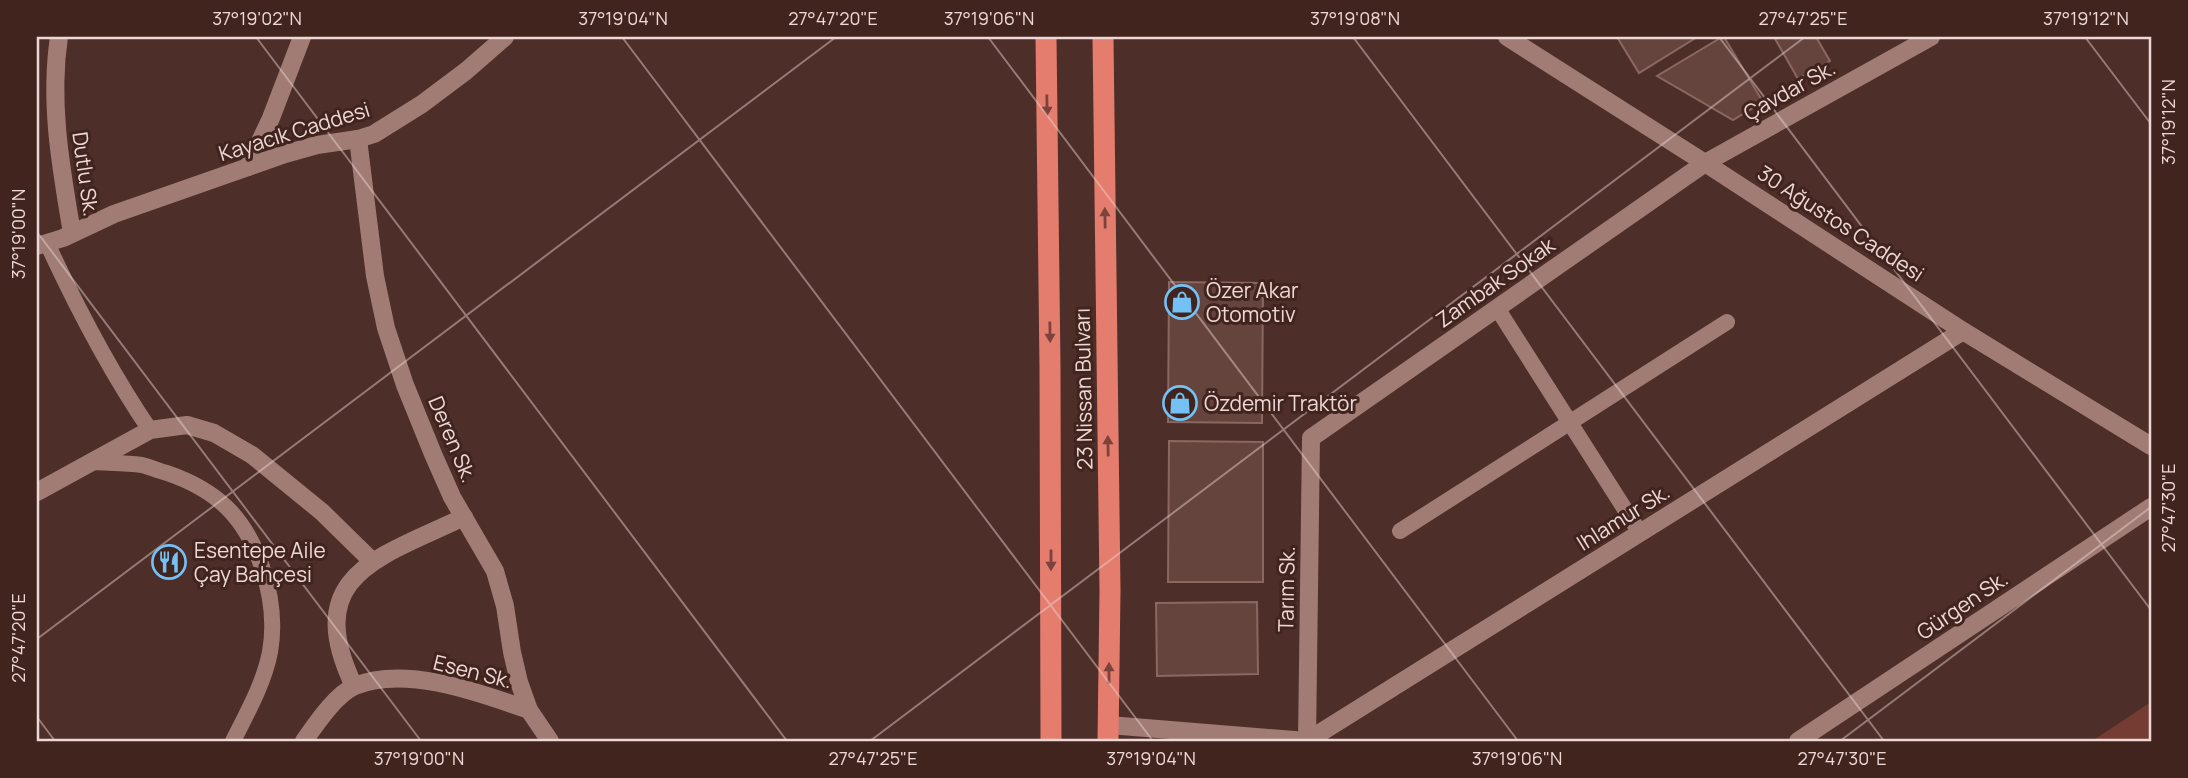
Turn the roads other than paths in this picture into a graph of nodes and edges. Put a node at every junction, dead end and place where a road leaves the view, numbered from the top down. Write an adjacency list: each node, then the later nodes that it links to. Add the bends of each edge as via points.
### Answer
1 (59, 37): 11 (street, Dutlu Sk., via 56,121)
2 (302, 37): 10 (street)
3 (505, 37): 8 (street, Kayacık Caddesi, via 422,104)
4 (1046, 37): 33 (highway, 23 Nissan Bulvarı, one-way to 33)
5 (1103, 37): 29 (highway, 23 Nissan Bulvarı, one-way to 5)
6 (1507, 37): 9 (street, 30 Ağustos Caddesi)
7 (1931, 37): 9 (street, Çavdar Sk.)
8 (358, 139): 10 (street, Kayacık Caddesi, via 317,145); 23 (street, Deren Sk., via 386,328 433,454)
9 (1705, 163): 13 (street, Zambak Sokak); 15 (street, 30 Ağustos Caddesi)
10 (248, 167): 11 (street, Kayacık Caddesi)
11 (72, 233): 12 (street, Kayacık Caddesi)
12 (42, 244): 17 (lane, via 100,352)
13 (1497, 308): 16 (lane); 18 (street, Zambak Sokak)
14 (1727, 322): 16 (lane)
15 (1963, 331): 19 (street, 30 Ağustos Caddesi); 25 (street, Ihlamur Sk.)
16 (1570, 423): 24 (lane); 25 (lane)
17 (150, 430): 20 (street); 26 (street, via 187,425 214,433 262,463)
18 (1311, 438): 34 (street, Tarım Sk.)
19 (2151, 446)
20 (93, 462): 21 (street); 30 (lane, via 144,466 184,479 217,497 241,521 256,548 268,587 270,652)
21 (37, 492)
22 (2151, 507): 35 (street, Gürgen Sk.)
23 (464, 517): 26 (street); 28 (street, Deren Sk., via 495,571)
24 (1400, 531)
25 (1640, 533): 34 (street, Ihlamur Sk.)
26 (373, 562): 27 (street, via 354,576 337,610 337,637)
27 (354, 686): 28 (street, Esen Sk., via 385,678 435,682); 31 (street)
28 (529, 709): 32 (street, Deren Sk.)
29 (1108, 733): 34 (street)
30 (233, 741)
31 (304, 741)
32 (550, 741)
33 (1051, 741)
34 (1307, 741)
35 (1798, 741)

